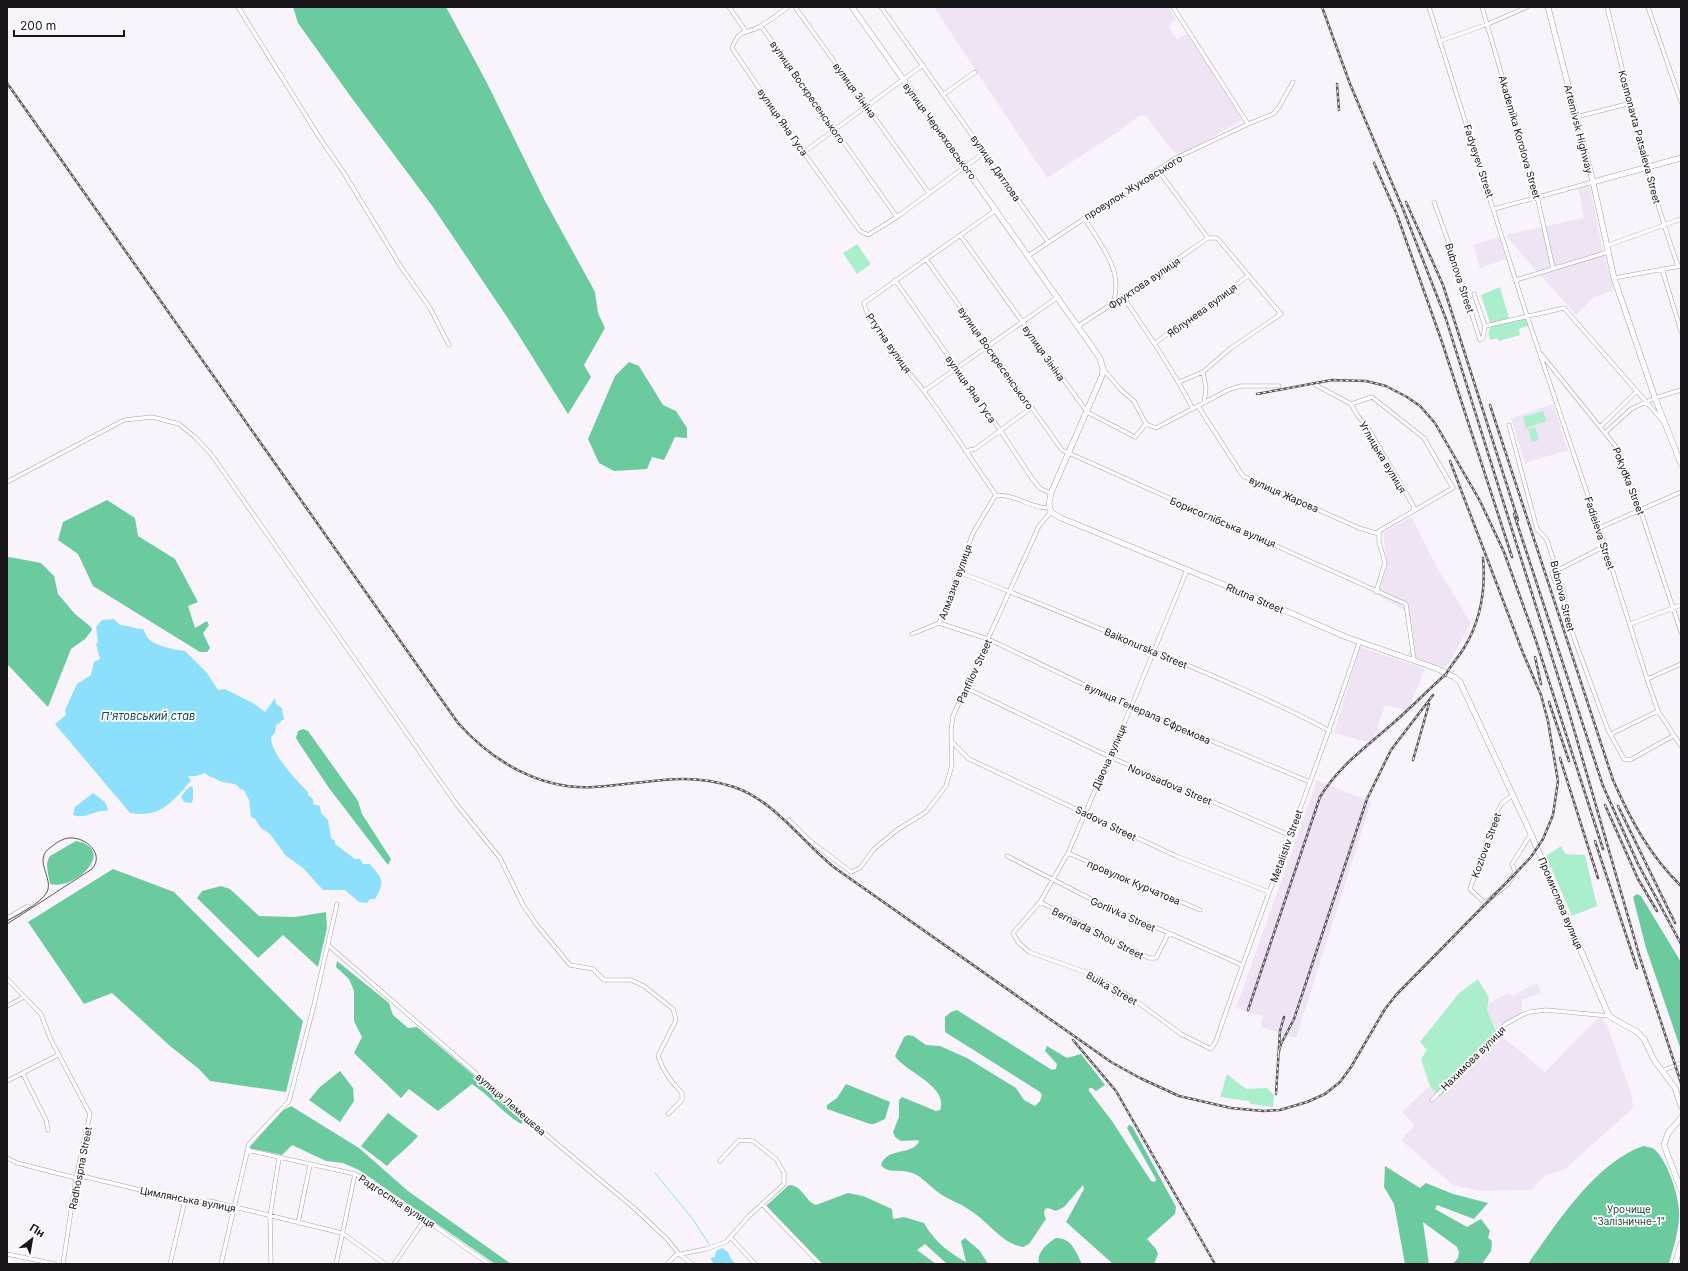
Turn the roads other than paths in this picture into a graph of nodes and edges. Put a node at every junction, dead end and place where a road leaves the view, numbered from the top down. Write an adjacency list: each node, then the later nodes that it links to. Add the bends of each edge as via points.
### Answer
1 (238, 7): 69 (street, via 397,262 430,308)
2 (729, 7): 16 (street)
3 (788, 7): 15 (street)
4 (795, 7): 25 (street, вулиця Зініна)
5 (852, 7): 20 (main road, вулиця Черняховського)
6 (881, 7): 18 (street, вулиця Дятлова)
7 (1173, 7): 27 (street)
8 (1429, 7): 17 (street, Fadyeyev Street)
9 (1482, 7): 14 (street, Akademika Korolova Street)
10 (1527, 7): 14 (street)
11 (1548, 7): 26 (main road, Artemivsk Highway)
12 (1607, 7): 24 (street, Kosmonavta Patsaieva Street)
13 (1648, 7): 23 (street)
14 (1488, 24): 17 (street); 37 (street, Akademika Korolova Street)
15 (761, 26): 16 (street); 28 (street, вулиця Воскресенського)
16 (745, 30): 29 (street, вулиця Яна Гуса, via 736,39 732,48)
17 (1440, 41): 39 (street, Fadyeyev Street)
18 (923, 65): 20 (street); 22 (street, вулиця Дятлова)
19 (975, 72): 22 (street)
20 (903, 79): 25 (street); 32 (main road, вулиця Черняховського)
21 (1293, 82): 27 (street, провулок Жуковського, via 1276,111 1264,119)
22 (944, 94): 30 (street, вулиця Дятлова)
23 (1681, 102)
24 (1631, 103): 26 (street); 33 (street, Kosmonavta Patsaieva Street)
25 (866, 105): 28 (street); 36 (street, вулиця Зініна)
26 (1576, 117): 35 (main road, Artemivsk Highway)
27 (1248, 124): 34 (street, провулок Жуковського, via 1176,158)
28 (834, 129): 29 (street); 41 (street, вулиця Воскресенського)
29 (804, 152): 41 (street, вулиця Яна Гуса, via 860,231 868,235)
30 (984, 152): 32 (street); 47 (street, вулиця Дятлова)
31 (1681, 158): 33 (main road)
32 (966, 167): 36 (street); 40 (main road, вулиця Черняховського)
33 (1648, 168): 35 (main road); 44 (street, Kosmonavta Patsaieva Street)
34 (1158, 170): 42 (street, провулок Жуковського); 46 (street)
35 (1593, 182): 37 (street); 48 (main road, Artemivsk Highway)
36 (929, 193): 41 (street)
37 (1538, 196): 39 (street); 53 (street, Akademika Korolova Street)
38 (1434, 202): 66 (street, Bubnova Street, via 1480,340 1483,338)
39 (1494, 209): 58 (street, Fadyeyev Street)
40 (996, 210): 45 (street, Ртутна вулиця); 50 (main road, вулиця Черняховського)
41 (897, 217)
42 (1084, 218): 47 (street, провулок Жуковського); 62 (street, via 1108,256 1117,285)
43 (1681, 219): 44 (street)
44 (1664, 226): 48 (street); 52 (street, Kosmonavta Patsaieva Street)
45 (960, 235): 51 (street, Ртутна вулиця); 64 (street, вулиця Зініна)
46 (1208, 238): 55 (street, via 1217,238); 61 (street, Фруктова вулиця)
47 (1048, 242): 50 (street, провулок Жуковського)
48 (1606, 246): 49 (main road, Artemivsk Highway)
49 (1608, 252): 53 (street); 56 (main road, Artemivsk Highway)
50 (1028, 256): 60 (main road, вулиця Черняховського)
51 (926, 259): 57 (street, Ртутна вулиця); 70 (street, вулиця Воскресенського)
52 (1680, 266): 54 (street)
53 (1553, 268): 58 (street)
54 (1662, 269): 56 (street); 67 (street)
55 (1248, 276): 68 (street, Яблунева вулиця); 74 (street, via 1281,314 1231,348)
56 (1614, 278): 81 (main road)
57 (895, 280): 72 (street, вулиця Яна Гуса); 79 (street, Ртутна вулиця, via 864,302 866,312 884,340)
58 (1516, 280): 63 (street, Fadyeyev Street)
59 (1474, 294): 66 (street, Bubnova Street)
60 (1058, 297): 64 (street); 65 (main road, вулиця Черняховського)
61 (1123, 297): 62 (street, Фруктова вулиця); 68 (street)
62 (1112, 304): 65 (street, Фруктова вулиця)
63 (1527, 316): 66 (street); 71 (street, Fadieieva Street); 80 (street, via 1564,308)
64 (1023, 323): 70 (street); 88 (street, вулиця Зініна)
65 (1078, 326): 73 (main road, вулиця Черняховського, via 1100,358)
66 (1485, 326)
67 (1681, 331)
68 (1156, 343): 75 (street)
69 (449, 345)
70 (988, 347): 72 (street); 86 (street, вулиця Воскресенського)
71 (1539, 352): 92 (street, Pokydka Street); 105 (street, Fadieieva Street)
72 (957, 368): 79 (street); 93 (street, вулиця Яна Гуса)
73 (1103, 369): 88 (main road); 89 (street, via 1134,401)
74 (1203, 372): 75 (street); 82 (street, via 1206,388)
75 (1179, 382): 87 (street)
76 (1314, 384): 84 (street, Углицька вулиця)
77 (1279, 386): 82 (street, via 1241,386)
78 (1681, 390): 81 (street)
79 (924, 391): 95 (street, Ртутна вулиця)
80 (1636, 392): 83 (street); 92 (street)
81 (1655, 398): 83 (street); 90 (main road)
82 (1204, 403): 85 (street)
83 (1646, 403): 90 (street); 94 (street, via 1630,409)
84 (1351, 404): 104 (street, Углицька вулиця, via 1414,507); 104 (street, via 1372,397 1424,438 1453,488)
85 (1198, 406): 87 (street); 106 (street, вулиця Жарова, via 1243,476 1359,528)
86 (1031, 408): 93 (street); 96 (street, вулиця Воскресенського, via 1062,450)
87 (1193, 409): 89 (street, via 1156,428)
88 (1087, 412): 89 (street, вулиця Зініна, via 1135,437); 96 (main road)
89 (1146, 424)
90 (1665, 424): 97 (main road)
91 (1509, 425): 109 (street, Bubnova Street, via 1537,530 1547,540)
92 (1601, 426): 94 (street, Pokydka Street)
93 (1000, 430): 95 (street, via 975,449); 100 (street, вулиця Яна Гуса, via 1033,480 1041,489)
94 (1606, 432): 102 (street, Pokydka Street, via 1617,448)
95 (965, 451): 101 (street, Ртутна вулиця)
96 (1069, 454): 100 (main road); 113 (street, Борисоглібська вулиця, via 1342,574)
97 (1681, 464)
98 (7, 482): 167 (street, via 124,420 152,417 179,424 195,436 211,454 457,805 500,858 523,905 540,930 570,965 593,969 604,980 631,980 644,986 673,1009 676,1020 658,1056 666,1075 682,1093 682,1100)
99 (1681, 492): 102 (street)
100 (1051, 493): 103 (main road)
101 (996, 495): 103 (street, via 1025,500); 110 (street, Алмазна вулиця, via 973,533)
102 (1640, 509): 105 (street); 115 (street, Pokydka Street)
103 (1050, 510): 108 (main road, Rtutna Street, via 1061,518); 112 (street, Panfilov Street, via 1039,526)
104 (1413, 512): 106 (street)
105 (1599, 528): 107 (street, Fadieieva Street)
106 (1379, 532): 113 (street, via 1385,563)
107 (1605, 546): 109 (street); 117 (street, Fadieieva Street)
108 (1187, 570): 121 (main road, Rtutna Street); 122 (street, Дівоча вулиця)
109 (1558, 571): 111 (street, via 1552,573); 131 (street, Bubnova Street, via 1565,597 1564,608 1574,640)
110 (958, 572): 112 (street, Baikonurska Street); 116 (street, Алмазна вулиця)
111 (1555, 582)
112 (1010, 591): 120 (street, Panfilov Street); 122 (street, Baikonurska Street)
113 (1376, 592): 123 (street, Борисоглібська вулиця, via 1406,604)
114 (1681, 605): 115 (street)
115 (1673, 608): 117 (street); 118 (street, Pokydka Street)
116 (939, 623): 119 (street); 120 (street, Алмазна вулиця)
117 (1630, 624): 125 (street, Fadieieva Street)
118 (1681, 632)
119 (912, 634)
120 (988, 639): 127 (street, Panfilov Street); 128 (street, вулиця Генерала Єфремова)
121 (1359, 643): 123 (main road, Rtutna Street); 130 (street, Metalistiv Street)
122 (1154, 651): 128 (street, Дівоча вулиця); 130 (street, Baikonurska Street, via 1286,708)
123 (1414, 660): 126 (main road, Rtutna Street, via 1447,672)
124 (1681, 664): 125 (street)
125 (1647, 679): 129 (street, Fadieieva Street)
126 (1460, 682): 137 (main road, Промислова вулиця)
127 (966, 688): 133 (street, Panfilov Street, via 953,716); 135 (street, Novosadova Street)
128 (1131, 707): 135 (street, Дівоча вулиця); 136 (street, вулиця Генерала Єфремова)
129 (1658, 711): 131 (street); 132 (street, Fadieieva Street)
130 (1330, 730): 136 (street, Metalistiv Street)
131 (1611, 734): 132 (street, Bubnova Street, via 1624,759 1630,760)
132 (1673, 736): 134 (street, Fadieieva Street)
133 (951, 741): 138 (street, Sadova Street, via 969,759); 139 (street, Panfilov Street, via 952,765 946,786 926,812 897,830 874,849 860,868 851,872 809,840)
134 (1681, 746)
135 (1110, 757): 138 (street, Дівоча вулиця); 141 (street, Novosadova Street)
136 (1310, 782): 141 (street, Metalistiv Street)
137 (1513, 795): 140 (main road, Промислова вулиця); 140 (street, Kozlova Street, via 1502,803 1496,814 1470,889 1485,903 1508,884 1515,872 1512,864)
138 (1085, 812): 142 (street, Дівоча вулиця); 145 (street, Sadova Street, via 1176,856)
139 (789, 820)
140 (1531, 834): 158 (main road, Промислова вулиця)
141 (1289, 835): 145 (street, Metalistiv Street)
142 (1068, 853): 144 (street, Дівоча вулиця); 149 (street, провулок Курчатова)
143 (1008, 856): 144 (street, Gorlivka Street)
144 (1052, 880): 146 (street, Дівоча вулиця); 152 (street, Gorlivka Street)
145 (1269, 892): 154 (street, Metalistiv Street)
146 (1040, 902): 151 (street, Дівоча вулиця); 152 (street, Bernarda Shou Street, via 1149,958 1156,958)
147 (337, 904): 153 (street)
148 (28, 906): 150 (street)
149 (1200, 910)
150 (7, 918)
151 (1013, 933): 159 (street, Buika Street, via 1029,952 1088,973 1129,996 1181,1034)
152 (1168, 934): 154 (street, Gorlivka Street)
153 (328, 945): 170 (street, via 289,1101 249,1144); 188 (street, вулиця Лемешєва, via 634,1208)
154 (1242, 965): 159 (street, Metalistiv Street)
155 (7, 979): 156 (street, Radhospna Street)
156 (24, 997): 157 (street); 160 (street, Radhospna Street, via 41,1014)
157 (7, 1006)
158 (1609, 1016): 162 (main road, via 1637,1032 1644,1039); 165 (street, Нахимова вулиця, via 1546,1010 1522,1015 1506,1024)
159 (1211, 1049)
160 (58, 1055): 163 (street); 176 (street, Radhospna Street, via 90,1117)
161 (1681, 1064): 162 (street)
162 (1662, 1071): 166 (main road, via 1674,1088)
163 (23, 1074): 164 (street); 169 (street, via 46,1120)
164 (7, 1081)
165 (1432, 1100)
166 (1681, 1106)
167 (668, 1114)
168 (1681, 1118): 177 (main road, via 1668,1134 1664,1145)
169 (48, 1130)
170 (247, 1150): 172 (street, Радгоспна вулиця); 180 (street)
171 (7, 1158): 176 (street, Цимлянська вулиця, via 17,1163)
172 (279, 1158): 174 (street, Радгоспна вулиця); 181 (street)
173 (720, 1161): 179 (street, via 739,1140 753,1141 776,1159 784,1173 784,1184)
174 (310, 1165): 175 (street, Радгоспна вулиця); 183 (street)
175 (355, 1174): 182 (street, Радгоспна вулиця); 184 (street)
176 (76, 1178): 178 (street, Цимлянська вулиця, via 86,1177); 191 (street, Radhospna Street)
177 (1681, 1190)
178 (185, 1200): 180 (street, Цимлянська вулиця, via 210,1201); 192 (street)
179 (763, 1205): 185 (street, via 749,1216); 202 (street)
180 (233, 1208): 181 (street, Цимлянська вулиця); 193 (street)
181 (270, 1216): 183 (street, Цимлянська вулиця); 194 (street)
182 (425, 1219): 189 (street, Радгоспна вулиця); 197 (street)
183 (298, 1223): 184 (street, Цимлянська вулиця)
184 (342, 1233): 195 (street); 196 (street, Цимлянська вулиця)
185 (731, 1238): 188 (street, via 706,1250); 201 (street)
186 (1681, 1244): 203 (main road)
187 (7, 1254): 190 (street)
188 (679, 1254): 199 (street, via 672,1257); 200 (street, вулиця Лемешєва)
189 (484, 1263): 198 (street, Радгоспна вулиця)
190 (55, 1264)
191 (63, 1264)
192 (170, 1264)
193 (221, 1264)
194 (271, 1264)
195 (336, 1264)
196 (385, 1264)
197 (394, 1264)
198 (489, 1264)
199 (667, 1264)
200 (692, 1264)
201 (755, 1264)
202 (820, 1264)
203 (1675, 1264)

